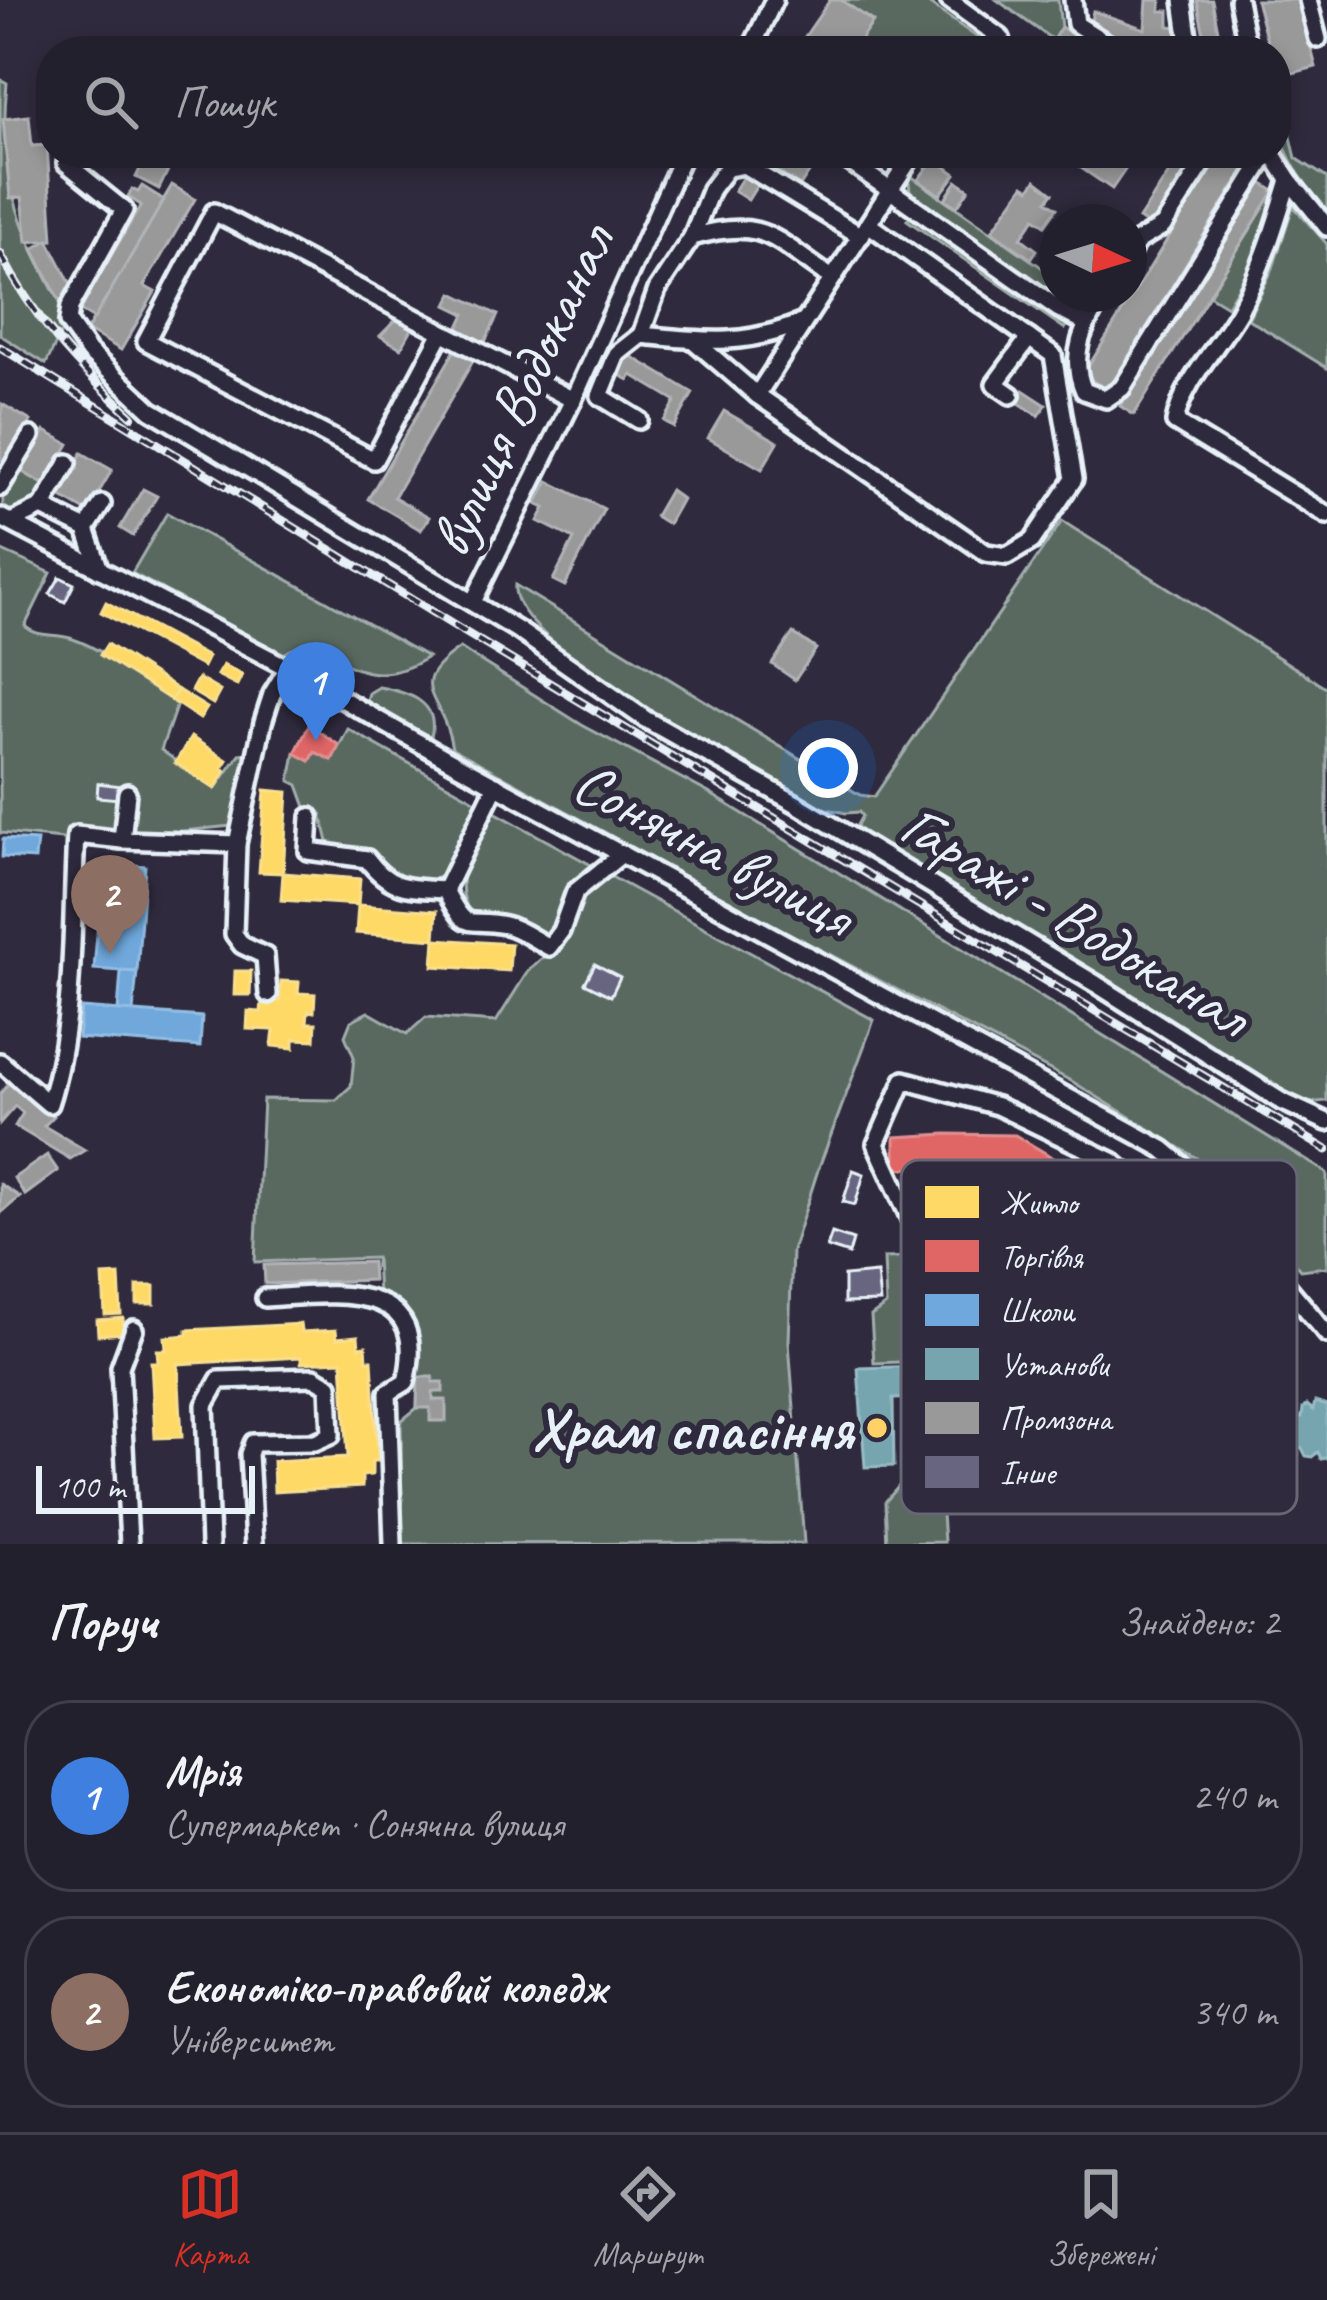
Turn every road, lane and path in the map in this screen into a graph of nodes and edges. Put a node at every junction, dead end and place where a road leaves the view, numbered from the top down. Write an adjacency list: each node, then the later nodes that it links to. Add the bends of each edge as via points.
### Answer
1 (774, 0): 7 (street)
2 (949, 0): 8 (street)
3 (1073, 0): 9 (street, via 1076,25)
4 (1183, 0): 10 (street)
5 (1238, 0): 11 (street)
6 (1308, 0): 12 (street)
7 (757, 36)
8 (998, 36)
9 (1094, 36)
10 (1188, 36)
11 (1245, 36)
12 (1318, 39)
13 (72, 168): 49 (street, Гаражі - Водоканал, via 124,210 70,307 68,322 89,352 151,410)
14 (677, 168): 38 (street, вулиця Водоканал)
15 (727, 168): 27 (street)
16 (749, 168): 25 (street)
17 (861, 168): 23 (street)
18 (905, 168): 23 (street)
19 (1200, 168): 26 (street, via 1163,226)
20 (1261, 168): 31 (street, via 1122,388 1106,399 1084,391 1075,370)
21 (1280, 168): 22 (street)
22 (1289, 181): 24 (street); 45 (street, via 1266,254 1238,313 1179,400 1175,422)
23 (892, 188): 25 (street); 31 (street)
24 (1327, 227)
25 (864, 230): 28 (street); 34 (street)
26 (1147, 236)
27 (692, 237): 28 (street, via 757,227); 33 (street)
28 (832, 278): 30 (street)
29 (1092, 312): 31 (street)
30 (804, 322): 35 (street, via 763,338); 36 (street)
31 (1085, 323)
32 (442, 332): 32 (street, via 214,212 146,340 374,460); 38 (street)
33 (641, 335): 35 (street); 39 (street, via 617,354 600,396)
34 (1029, 338): 36 (street, via 1053,355 1074,479 1032,541 1007,556 986,553); 37 (street, via 995,384)
35 (693, 340): 36 (street)
36 (757, 395)
37 (1011, 395)
38 (572, 400): 49 (street, вулиця Водоканал)
39 (639, 420)
40 (31, 436): 42 (street)
41 (68, 463): 44 (street)
42 (0, 487)
43 (102, 504): 47 (street)
44 (42, 508): 46 (street); 47 (street)
45 (1327, 515)
46 (5, 520): 48 (street, Сонячна вулиця)
47 (86, 529): 48 (street)
48 (100, 570): 50 (street, Сонячна вулиця)
49 (473, 602): 60 (street, Гаражі - Водоканал, via 644,719)
50 (288, 668): 51 (street, Сонячна вулиця); 55 (street, via 262,722)
51 (496, 785): 56 (street, Сонячна вулиця); 57 (street)
52 (127, 793): 54 (street)
53 (310, 817): 57 (street, via 308,851 367,859 381,878 405,888)
54 (122, 840): 55 (street); 59 (street, via 76,835 64,1022 49,1104)
55 (237, 844): 58 (street, via 232,922 242,945 265,956)
56 (622, 854): 57 (street, via 575,892 549,947 507,925 473,925); 62 (street, Сонячна вулиця)
57 (445, 890)
58 (268, 994)
59 (0, 1062)
60 (1327, 1122)
61 (1110, 1160): 63 (street, via 997,1106 904,1080 876,1144)
62 (1176, 1160)
63 (901, 1199)
64 (265, 1298): 71 (street, via 354,1293 406,1324 413,1356 406,1382 388,1393)
65 (1297, 1298): 67 (street, Сонячна вулиця)
66 (134, 1329): 68 (street, via 120,1367)
67 (1327, 1334)
68 (129, 1544)
69 (210, 1544): 70 (street, via 206,1405 219,1380 314,1377 329,1386 331,1436 253,1443)
70 (254, 1544)
71 (393, 1544)

